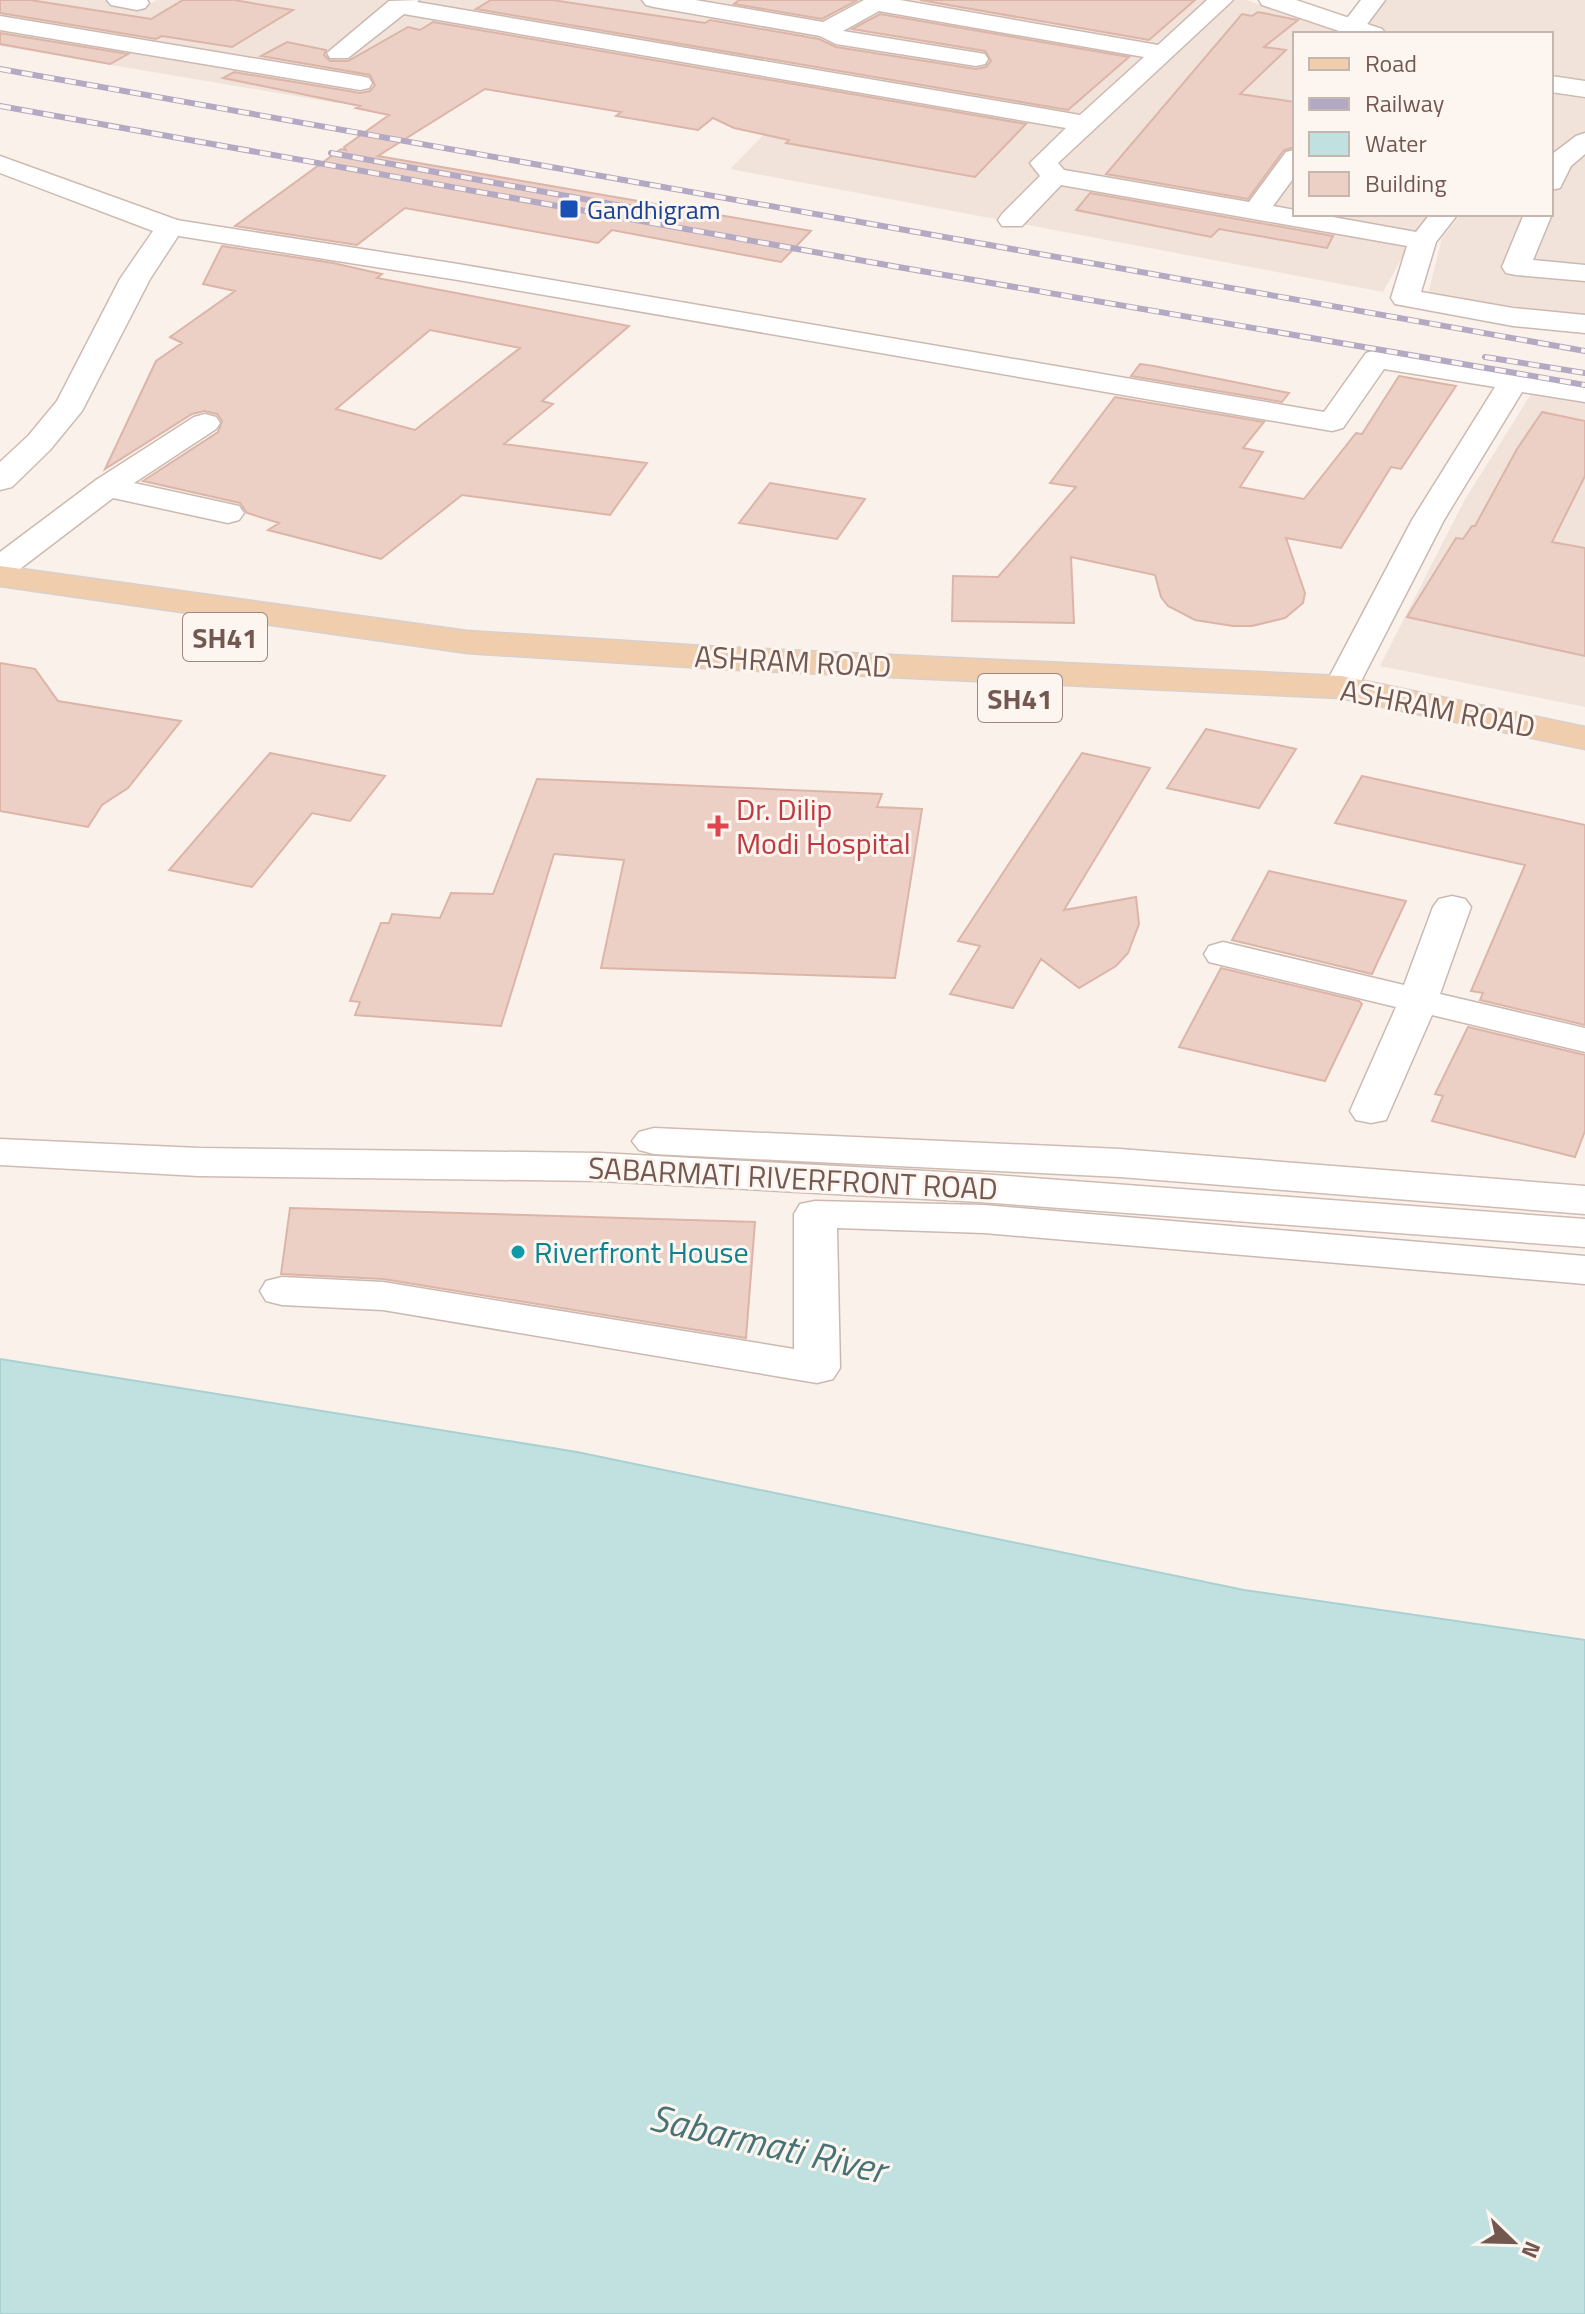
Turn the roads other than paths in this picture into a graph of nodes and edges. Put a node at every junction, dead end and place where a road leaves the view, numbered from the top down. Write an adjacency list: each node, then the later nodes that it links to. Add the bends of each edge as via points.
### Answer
1 (654, 0): 7 (street)
2 (1221, 0): 14 (street)
3 (1271, 0): 10 (street)
4 (1373, 0): 10 (street)
5 (879, 2): 9 (street); 14 (street)
6 (402, 3): 12 (street); 13 (street)
7 (715, 4): 9 (street); 12 (street)
8 (0, 23): 17 (street)
9 (827, 30): 11 (street)
10 (1363, 30)
11 (858, 40): 15 (street); 16 (street)
12 (656, 51): 16 (street)
13 (339, 53)
14 (1164, 53): 20 (street)
15 (976, 59)
16 (816, 77): 20 (street)
17 (360, 83)
18 (1553, 84): 19 (street)
19 (1585, 89)
20 (1086, 124): 24 (street, via 1043,163)
21 (1585, 141): 25 (street, via 1559,162)
22 (1293, 161): 26 (street)
23 (0, 164): 30 (street)
24 (1055, 176): 26 (street); 29 (street)
25 (1553, 177)
26 (1256, 211): 31 (street)
27 (1442, 216): 31 (street)
28 (1537, 216): 32 (street, via 1516,267)
29 (1012, 220)
30 (170, 227): 34 (street, via 1332,422 1376,359); 37 (street, via 135,279 71,404)
31 (1423, 241): 33 (street, via 1405,298)
32 (1585, 273)
33 (1585, 324)
34 (1514, 381): 35 (street); 43 (street, via 1428,520)
35 (1585, 393)
36 (205, 423): 38 (street)
37 (0, 480)
38 (107, 487): 39 (street); 40 (street)
39 (228, 513)
40 (0, 568)
41 (0, 576): 43 (main road, ASHRAM ROAD, via 467,642)
42 (0, 606): 45 (main road, ASHRAM ROAD / SH41, via 450,667 1321,714)
43 (1341, 687): 44 (main road, ASHRAM ROAD)
44 (1585, 738)
45 (1585, 764)
46 (1452, 907): 48 (street)
47 (1223, 954): 48 (street)
48 (1418, 1001): 49 (street); 50 (street)
49 (1585, 1040)
50 (1371, 1111)
51 (0, 1123): 52 (street, SABARMATI RIVERFRONT ROAD)
52 (512, 1151): 53 (street, SABARMATI RIVERFRONT ROAD, via 199,1162); 54 (street, SABARMATI RIVERFRONT ROAD, via 747,1143 1397,1183); 55 (street, SABARMATI RIVERFRONT ROAD, via 600,1167)
53 (0, 1152)
54 (1585, 1200)
55 (982, 1203): 56 (street, SABARMATI RIVERFRONT ROAD); 57 (street, via 1313,1245); 58 (street, via 815,1214 817,1368 383,1296)
56 (1585, 1233)
57 (1585, 1270)
58 (282, 1291)

